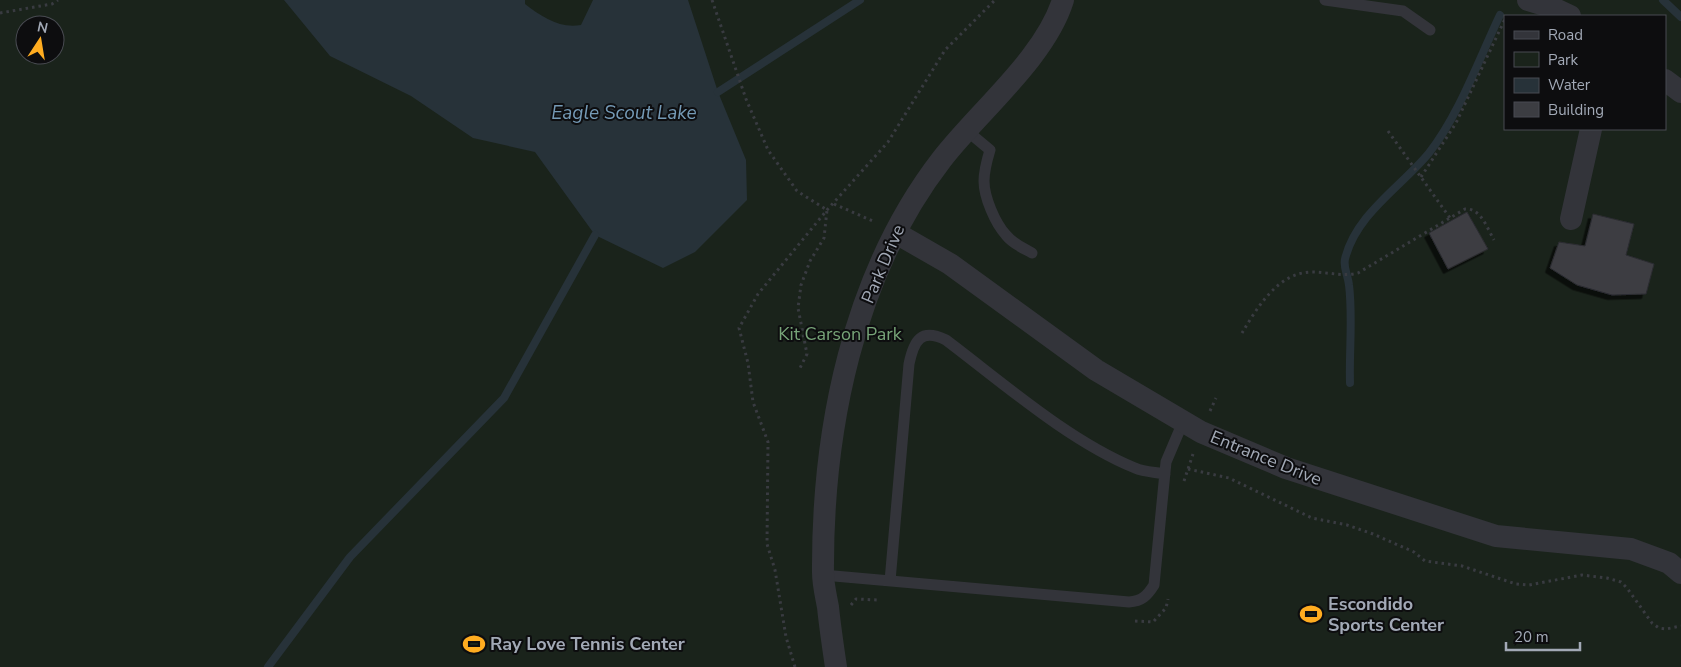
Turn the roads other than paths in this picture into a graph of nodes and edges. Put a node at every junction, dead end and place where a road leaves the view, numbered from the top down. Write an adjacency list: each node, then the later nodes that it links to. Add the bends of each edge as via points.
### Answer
1 (1063, 0): 8 (street, Park Drive, via 1028,62)
2 (1325, 0): 5 (lane, via 1402,11)
3 (1528, 0): 4 (street)
4 (1568, 15)
5 (1430, 30)
6 (1666, 81): 7 (street)
7 (1681, 92)
8 (966, 130): 11 (street, Park Drive, via 907,209); 12 (lane, via 990,150 984,189 998,224 1012,241)
9 (1591, 130): 10 (street)
10 (1571, 219)
11 (896, 233): 13 (street, Entrance Drive, via 950,264 1096,370); 16 (street, Park Drive, via 863,312 845,369 826,482)
12 (1032, 252)
13 (1192, 427): 14 (lane, via 1169,451); 15 (street, Entrance Drive, via 1286,468 1496,536 1631,549 1669,563)
14 (1165, 474): 17 (lane, via 1154,585 1140,601); 17 (lane, via 1137,469 1112,457 1050,419 946,340 937,335 926,335 917,340 909,364)
15 (1681, 573)
16 (823, 576): 17 (lane); 18 (street, Park Drive)
17 (890, 581)
18 (836, 667)

